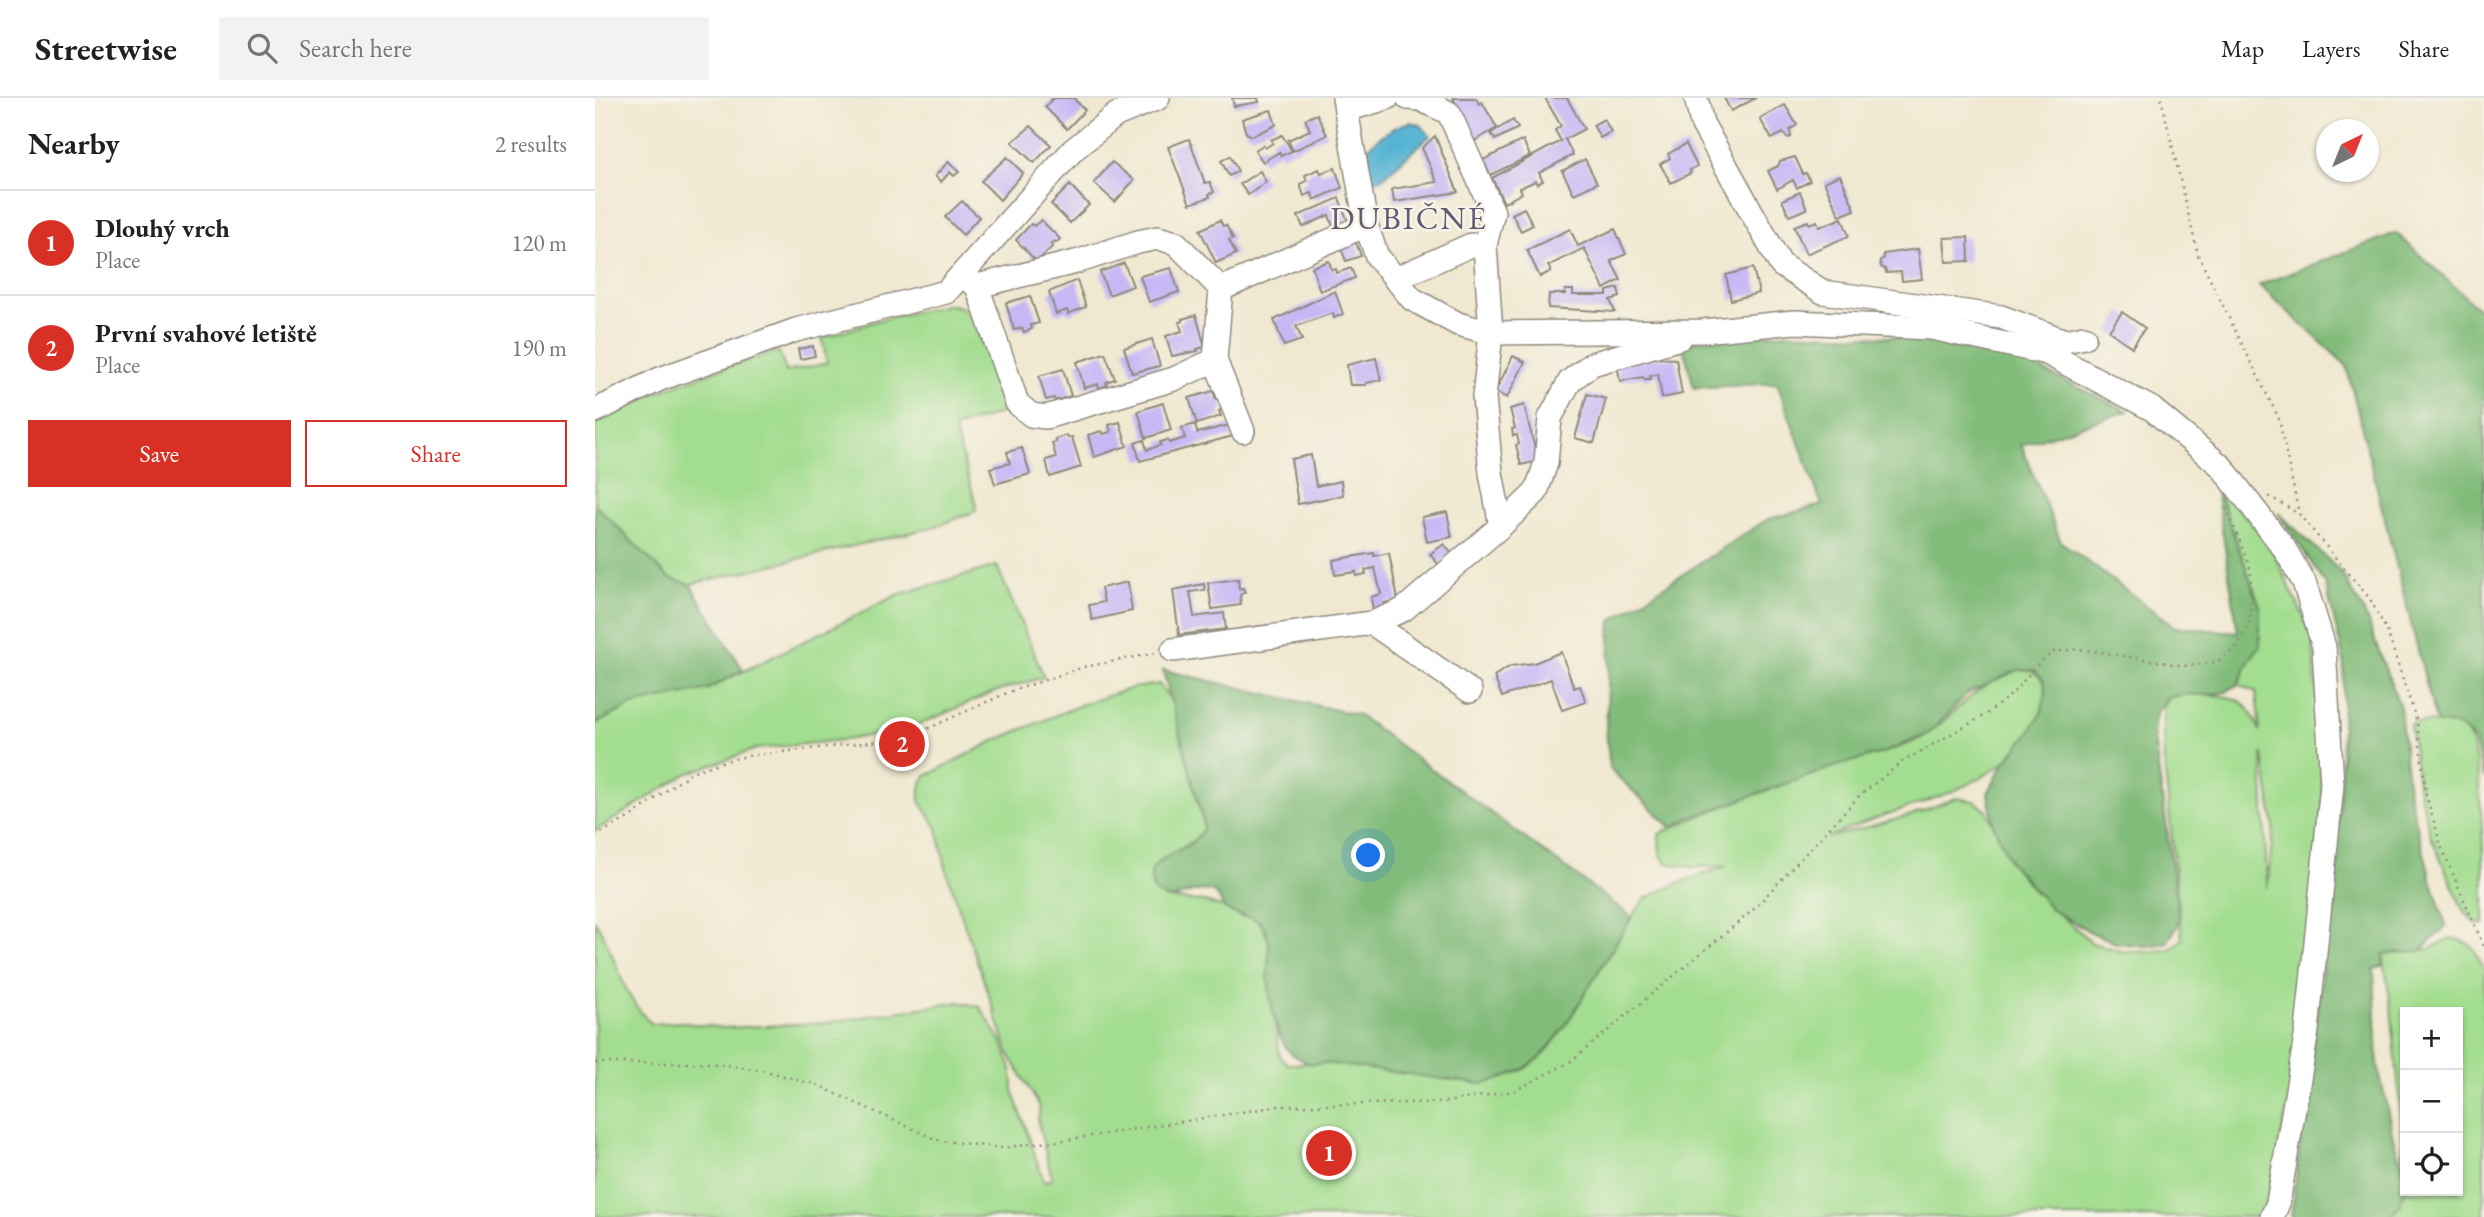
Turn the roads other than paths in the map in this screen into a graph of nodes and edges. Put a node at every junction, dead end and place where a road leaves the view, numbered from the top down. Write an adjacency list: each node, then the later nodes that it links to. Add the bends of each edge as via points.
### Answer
1 (1158, 98): 9 (street, via 1116,115 1073,150 1019,209)
2 (1387, 98): 5 (street)
3 (1408, 98): 7 (street, via 1449,113 1493,212)
4 (1696, 98): 11 (street, via 1702,123 1781,265)
5 (1345, 104): 6 (street)
6 (1366, 225): 8 (street, via 1377,256); 10 (street)
7 (1485, 245): 8 (street, via 1471,245); 14 (street)
8 (1395, 279): 14 (street, via 1412,299 1458,324)
9 (970, 281): 10 (street, via 1076,262 1158,238 1177,243); 16 (street, via 1017,403 1031,415 1045,418 1174,379); 17 (street, via 946,292 796,330 660,379)
10 (1221, 289): 16 (street)
11 (1823, 292): 12 (street); 15 (street, via 2001,317 2065,341)
12 (1823, 325): 13 (street, via 1794,322); 23 (street, via 1933,328 2047,353 2152,409 2221,466 2284,548 2304,582 2324,647 2332,785 2307,1031)
13 (1703, 331): 14 (street); 19 (street, via 1593,364 1570,381 1551,418 1546,463 1536,492)
14 (1491, 333): 19 (street, via 1485,397)
15 (2084, 337)
16 (1215, 360): 18 (street)
17 (595, 411)
18 (1243, 431)
19 (1501, 526): 20 (street, via 1402,610)
20 (1372, 623): 21 (street); 22 (street)
21 (1173, 650)
22 (1470, 691)
23 (2272, 1217)

